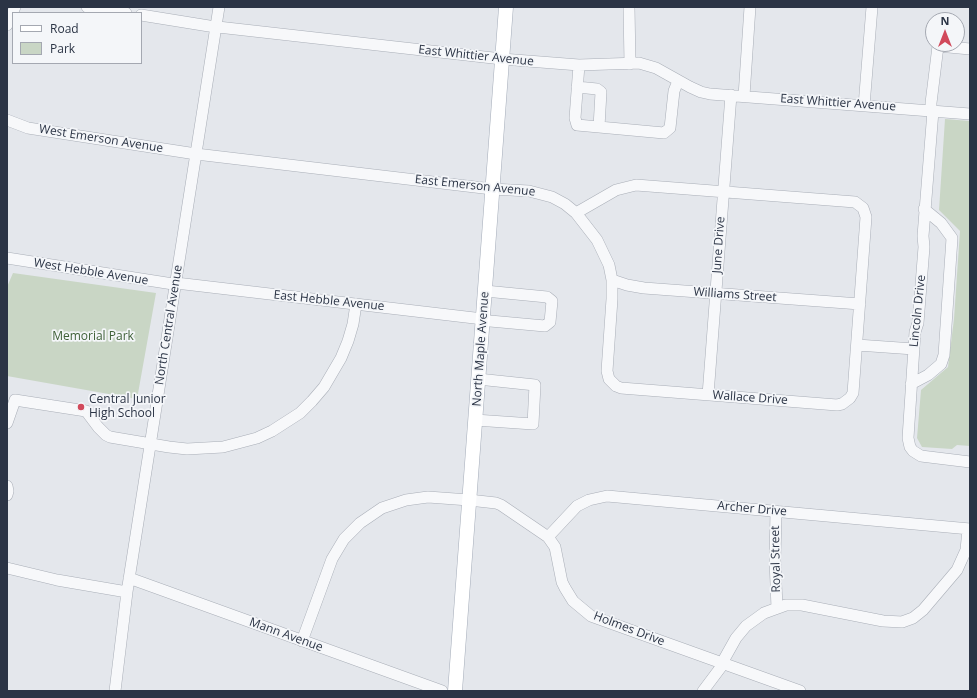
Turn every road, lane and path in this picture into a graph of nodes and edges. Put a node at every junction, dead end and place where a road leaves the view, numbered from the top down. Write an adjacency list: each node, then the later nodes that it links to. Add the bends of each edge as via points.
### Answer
1 (87, 7): 7 (street)
2 (219, 7): 11 (street, North Central Avenue)
3 (506, 7): 13 (main road, North Maple Avenue)
4 (629, 7): 14 (street)
5 (750, 7): 19 (street)
6 (872, 7): 20 (street)
7 (120, 12)
8 (12, 14): 10 (street)
9 (142, 15): 11 (street, East Whittier Avenue)
10 (7, 26)
11 (216, 26): 13 (street, East Whittier Avenue); 25 (street, North Central Avenue)
12 (970, 49): 21 (street, Lincoln Drive, via 938,46)
13 (502, 59): 15 (street, East Whittier Avenue); 26 (main road, North Maple Avenue)
14 (630, 64): 15 (street, East Whittier Avenue); 16 (street, East Whittier Avenue, via 649,66)
15 (578, 65): 17 (street)
16 (678, 80): 18 (street, East Whittier Avenue, via 700,92); 24 (street, via 674,91 670,128 664,133)
17 (577, 87): 24 (street, via 597,89 601,92); 24 (street, via 574,118 577,125)
18 (731, 95): 19 (street, East Whittier Avenue); 27 (street, June Drive)
19 (744, 96): 20 (street, East Whittier Avenue)
20 (864, 106): 21 (street, East Whittier Avenue)
21 (932, 111): 22 (street, East Whittier Avenue); 28 (street, Lincoln Drive)
22 (970, 114)
23 (7, 120): 25 (street, West Emerson Avenue, via 28,128)
24 (599, 127)
25 (196, 154): 26 (street, East Emerson Avenue); 32 (street, North Central Avenue)
26 (492, 189): 29 (street, East Emerson Avenue, via 540,193 552,197); 33 (main road, North Maple Avenue)
27 (723, 192): 29 (street, via 630,186 616,190); 34 (street, June Drive); 36 (street, Wallace Drive, via 838,200 860,204 866,217)
28 (924, 209): 39 (street, Lincoln Drive, via 924,247); 41 (street, via 941,223 952,238 945,347 941,364)
29 (576, 213): 31 (street, Wallace Drive, via 597,240 609,265)
30 (7, 258): 32 (street, West Hebble Avenue)
31 (612, 280): 34 (street, Williams Street, via 636,287); 42 (street, Wallace Drive, via 607,371 610,382 621,388)
32 (176, 283): 35 (street, East Hebble Avenue); 45 (street, North Central Avenue)
33 (485, 291): 37 (main road, North Maple Avenue); 37 (street, East Hebble Avenue, via 548,297 552,301 550,322 545,326)
34 (716, 294): 36 (street, Williams Street); 42 (street, June Drive)
35 (356, 304): 37 (street, East Hebble Avenue); 45 (street, via 348,341 333,374 312,402 287,422 257,438 224,447 187,449)
36 (860, 304): 38 (street, Wallace Drive)
37 (483, 319): 40 (main road, North Maple Avenue)
38 (857, 345): 39 (street); 42 (street, Wallace Drive, via 853,393 842,404)
39 (914, 349): 41 (street, Lincoln Drive)
40 (478, 379): 43 (main road, North Maple Avenue); 43 (street, via 535,385 533,424)
41 (912, 384): 46 (street, Lincoln Drive, via 908,443 913,451 925,457)
42 (708, 395)
43 (475, 420): 49 (main road, North Maple Avenue)
44 (7, 423): 45 (street, via 15,400 86,411 98,427 110,437)
45 (150, 443): 54 (street, North Central Avenue)
46 (970, 462)
47 (7, 486): 48 (street)
48 (7, 495)
49 (469, 500): 52 (street, via 501,505); 57 (street, via 406,500 382,508 360,523 344,539 332,559); 61 (main road, North Maple Avenue)
50 (776, 511): 51 (street, Archer Drive); 52 (street, Archer Drive, via 602,497 578,506); 56 (street, Royal Street)
51 (969, 529): 56 (street, via 966,550 957,570 923,610 907,620 883,621 802,605)
52 (548, 537): 58 (street, Holmes Drive, via 554,547 565,588 573,601 584,611)
53 (7, 568): 55 (street)
54 (129, 578): 55 (street, North Central Avenue); 57 (street, Mann Avenue)
55 (127, 592): 59 (street, North Central Avenue)
56 (777, 608): 58 (street, via 764,613 746,626 736,638)
57 (302, 641): 60 (street, Mann Avenue)
58 (723, 663): 62 (street); 63 (street, Holmes Drive)
59 (115, 691)
60 (442, 691)
61 (455, 691)
62 (703, 691)
63 (800, 691)

